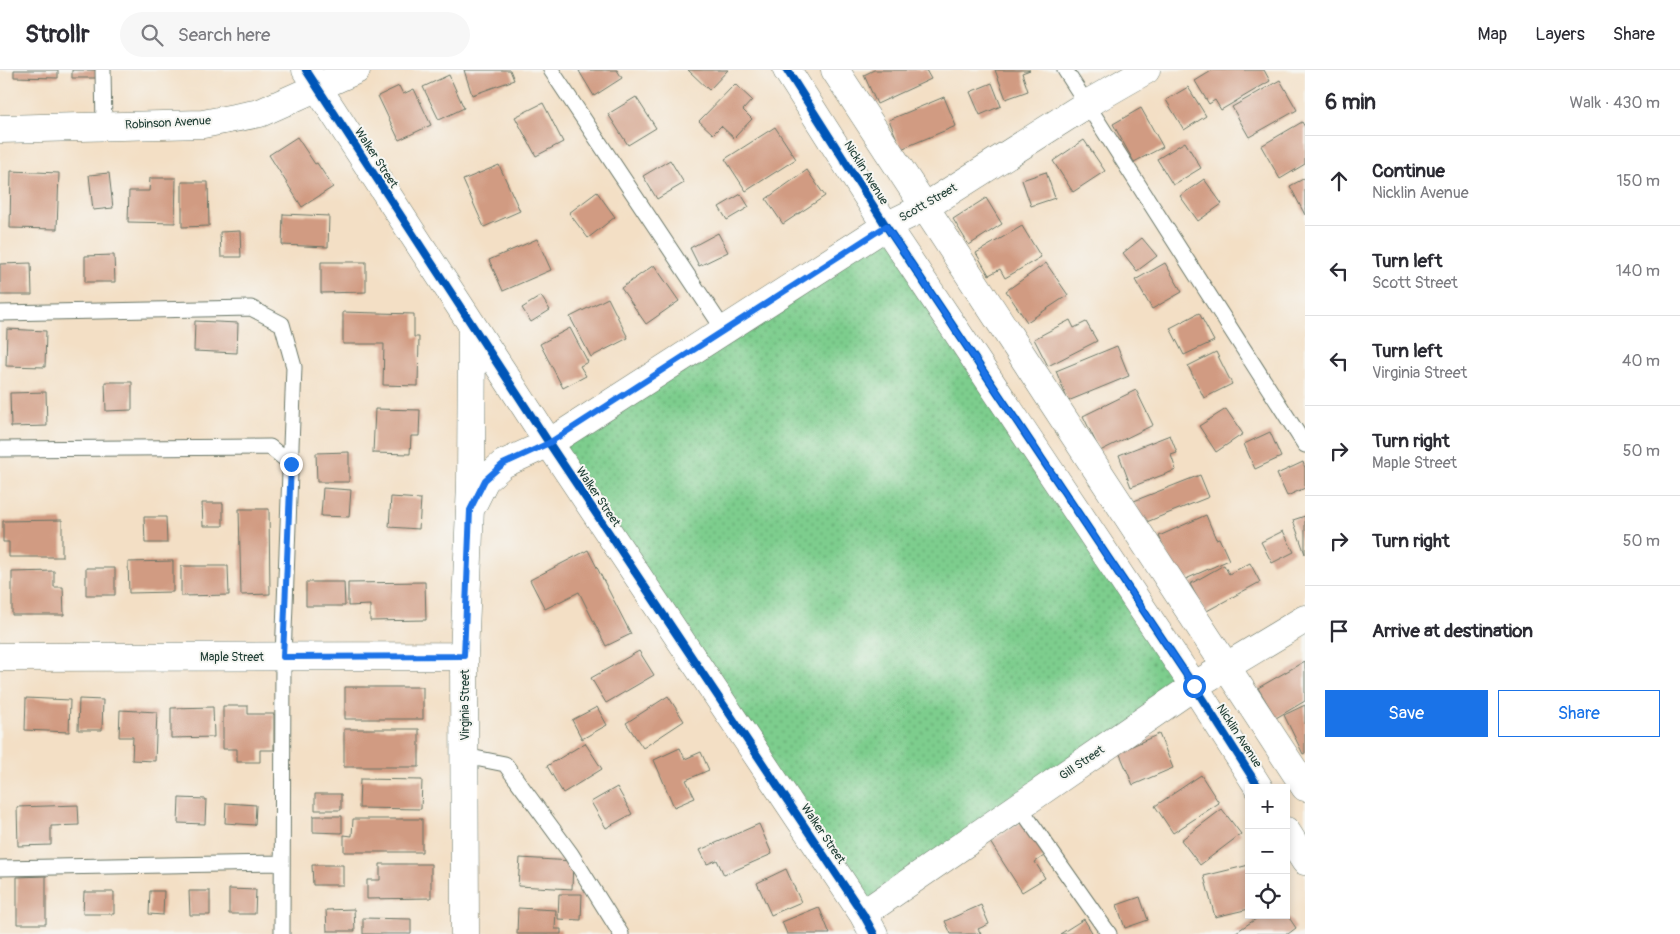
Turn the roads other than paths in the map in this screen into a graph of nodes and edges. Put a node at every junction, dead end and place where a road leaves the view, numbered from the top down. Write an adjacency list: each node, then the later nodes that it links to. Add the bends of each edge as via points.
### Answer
1 (103, 70): 10 (lane)
2 (356, 70): 8 (street, Robinson Avenue)
3 (551, 70): 16 (lane)
4 (787, 70): 13 (street, Nicklin Avenue)
5 (835, 70): 12 (street)
6 (1065, 70): 9 (lane)
7 (1146, 70): 9 (street, Scott Street)
8 (311, 79): 10 (street, Robinson Avenue, via 260,113 203,124); 15 (street, Walker Street)
9 (1087, 104): 12 (street, Scott Street); 18 (lane)
10 (104, 126): 11 (street, Robinson Avenue)
11 (0, 129)
12 (925, 206): 13 (street, Scott Street); 26 (street)
13 (886, 226): 16 (street, Scott Street); 27 (street, Nicklin Avenue)
14 (0, 313): 20 (lane, via 251,308 282,324 294,367)
15 (472, 326): 17 (street, Walker Street); 21 (street, Virginia Street)
16 (724, 330): 17 (street, Scott Street)
17 (549, 443): 21 (street, Scott Street, via 503,464 485,480); 36 (street, Walker Street)
18 (1305, 445)
19 (0, 449): 20 (lane, via 270,447)
20 (291, 464): 25 (lane)
21 (470, 510): 23 (street, Virginia Street)
22 (1305, 620): 26 (street, Gill Street)
23 (464, 656): 25 (street, Maple Street); 28 (street, Virginia Street)
24 (0, 657): 25 (street, Maple Street)
25 (283, 657): 34 (lane)
26 (1227, 666): 27 (street, Gill Street); 30 (street)
27 (1194, 686): 29 (street, Nicklin Avenue); 31 (street, Gill Street)
28 (465, 756): 38 (street, Virginia Street); 39 (lane, via 505,764 571,854)
29 (1255, 784)
30 (1305, 787)
31 (1019, 806): 36 (street, Gill Street); 40 (lane)
32 (1290, 837): 33 (street)
33 (1305, 861)
34 (282, 864): 35 (lane); 37 (lane)
35 (0, 868)
36 (868, 924)
37 (282, 934)
38 (466, 934)
39 (621, 934)
40 (1109, 934)

